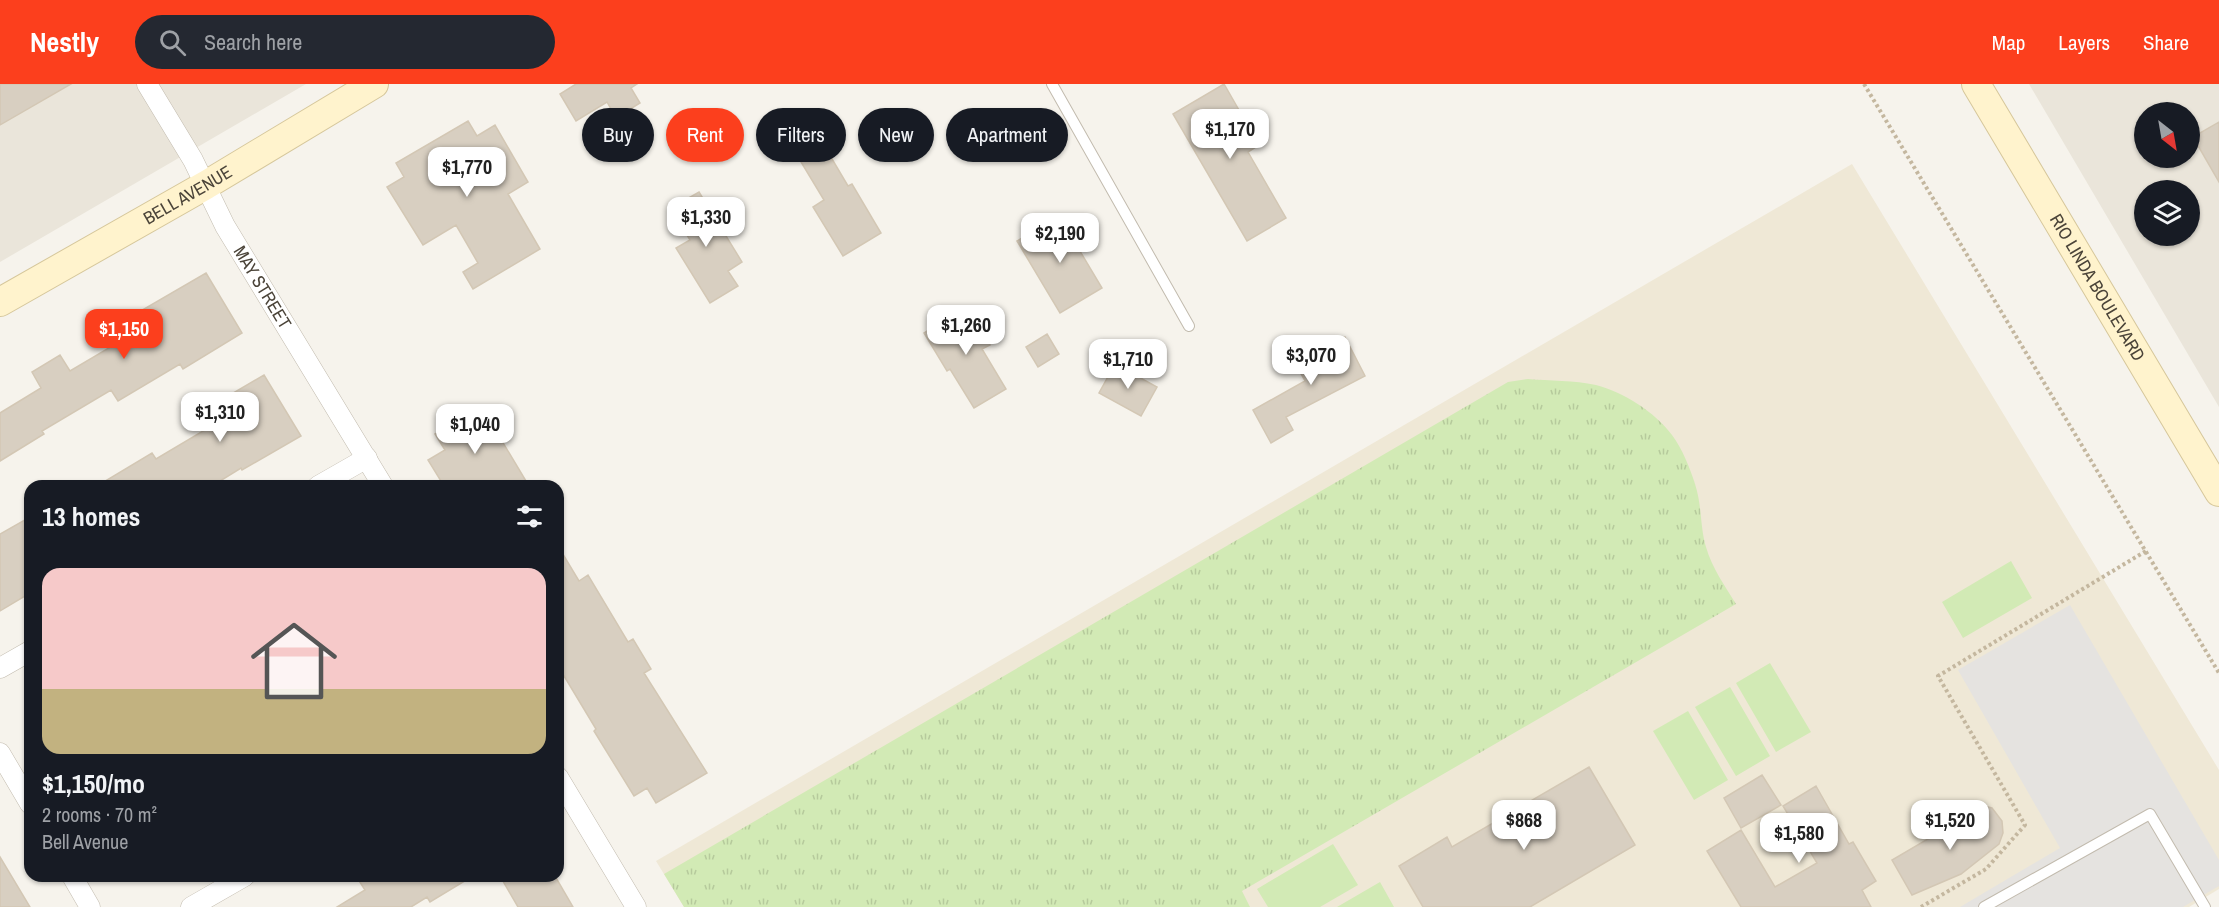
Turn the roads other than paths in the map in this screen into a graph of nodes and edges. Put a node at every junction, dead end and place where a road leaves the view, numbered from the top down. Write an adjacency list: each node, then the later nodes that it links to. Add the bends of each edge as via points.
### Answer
1 (147, 84): 5 (street, MAY STREET)
2 (374, 84): 5 (main road, BELL AVENUE)
3 (1052, 84): 7 (lane)
4 (1976, 84): 11 (main road, RIO LINDA BOULEVARD)
5 (206, 185): 6 (main road, BELL AVENUE); 8 (street, MAY STREET, via 225,226)
6 (0, 302)
7 (1189, 326)
8 (367, 458): 9 (street); 10 (street, MAY STREET)
9 (328, 480)
10 (380, 480)
11 (2219, 492)
12 (24, 655): 13 (street)
13 (0, 669)
14 (0, 753): 16 (street)
15 (564, 787): 21 (street)
16 (24, 794)
17 (75, 882): 19 (street)
18 (235, 882): 20 (street)
19 (90, 907)
20 (191, 907)
21 (636, 907)
22 (1984, 907): 23 (lane, via 2150,814)
23 (2205, 907)

